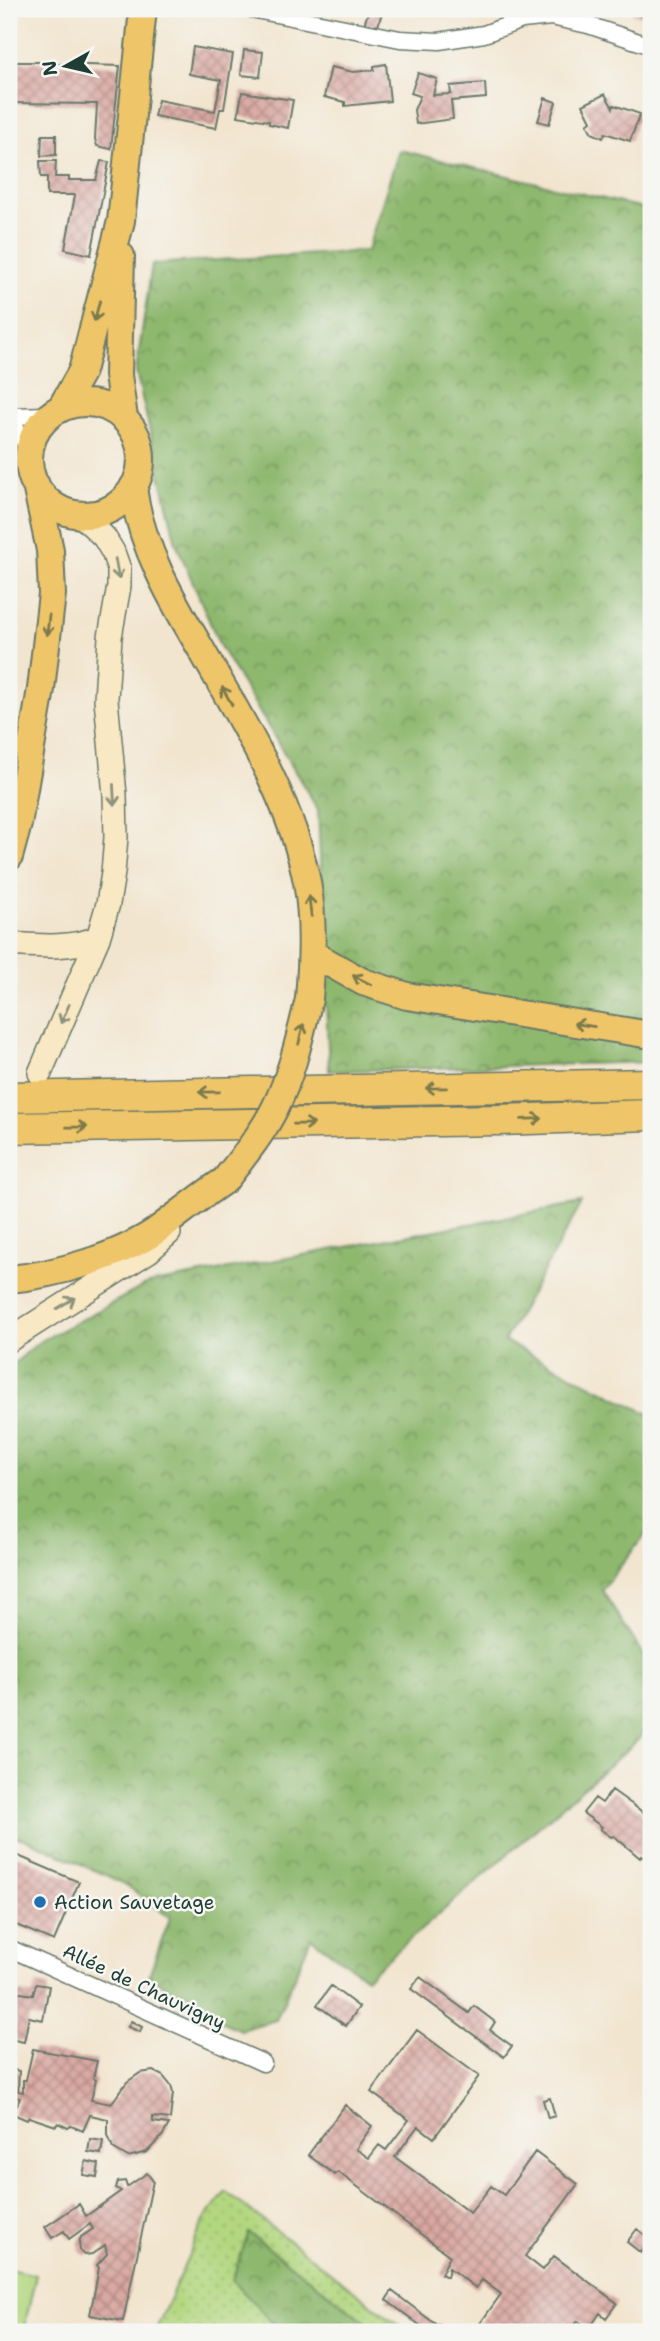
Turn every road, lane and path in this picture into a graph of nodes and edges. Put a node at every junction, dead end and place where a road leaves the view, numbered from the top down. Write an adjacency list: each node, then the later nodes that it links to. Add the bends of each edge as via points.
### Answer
1 (143, 9): 4 (main road)
2 (251, 9): 3 (street, via 400,39 439,41 551,17)
3 (651, 46)
4 (121, 221): 5 (main road, one-way to 5, via 82,371); 7 (main road, via 118,375)
5 (55, 412): 6 (street); 7 (main road, via 93,403); 8 (main road, via 33,438)
6 (10, 415): 8 (street)
7 (124, 418): 10 (main road, via 140,451 140,470)
8 (30, 452): 9 (main road)
9 (36, 485): 11 (main road, via 54,505); 12 (main road, one-way to 12, via 50,550 52,594 33,741)
10 (133, 488): 11 (main road, via 110,509); 15 (main road, one-way to 10, via 307,881 286,813 254,744 168,590 142,527)
11 (80, 514): 13 (main road, one-way to 13, via 104,537 119,569 106,699 116,837 108,904)
12 (9, 857)
13 (98, 938): 14 (main road, via 61,947); 17 (main road, one-way to 17)
14 (9, 944)
15 (313, 954): 16 (main road, one-way to 15, via 407,996 363,982); 22 (main road, one-way to 15, bridge, via 275,1108 296,1054 309,999)
16 (651, 1035)
17 (40, 1073)
18 (651, 1084): 19 (highway, one-way to 19)
19 (9, 1097)
20 (651, 1115): 21 (highway, one-way to 20)
21 (9, 1128)
22 (225, 1180): 23 (main road, via 120,1251); 24 (main road, one-way to 22, via 149,1251 210,1199)
23 (9, 1279)
24 (9, 1340)
25 (9, 1948): 26 (street, Allée de Chauvigny)
26 (263, 2063)

